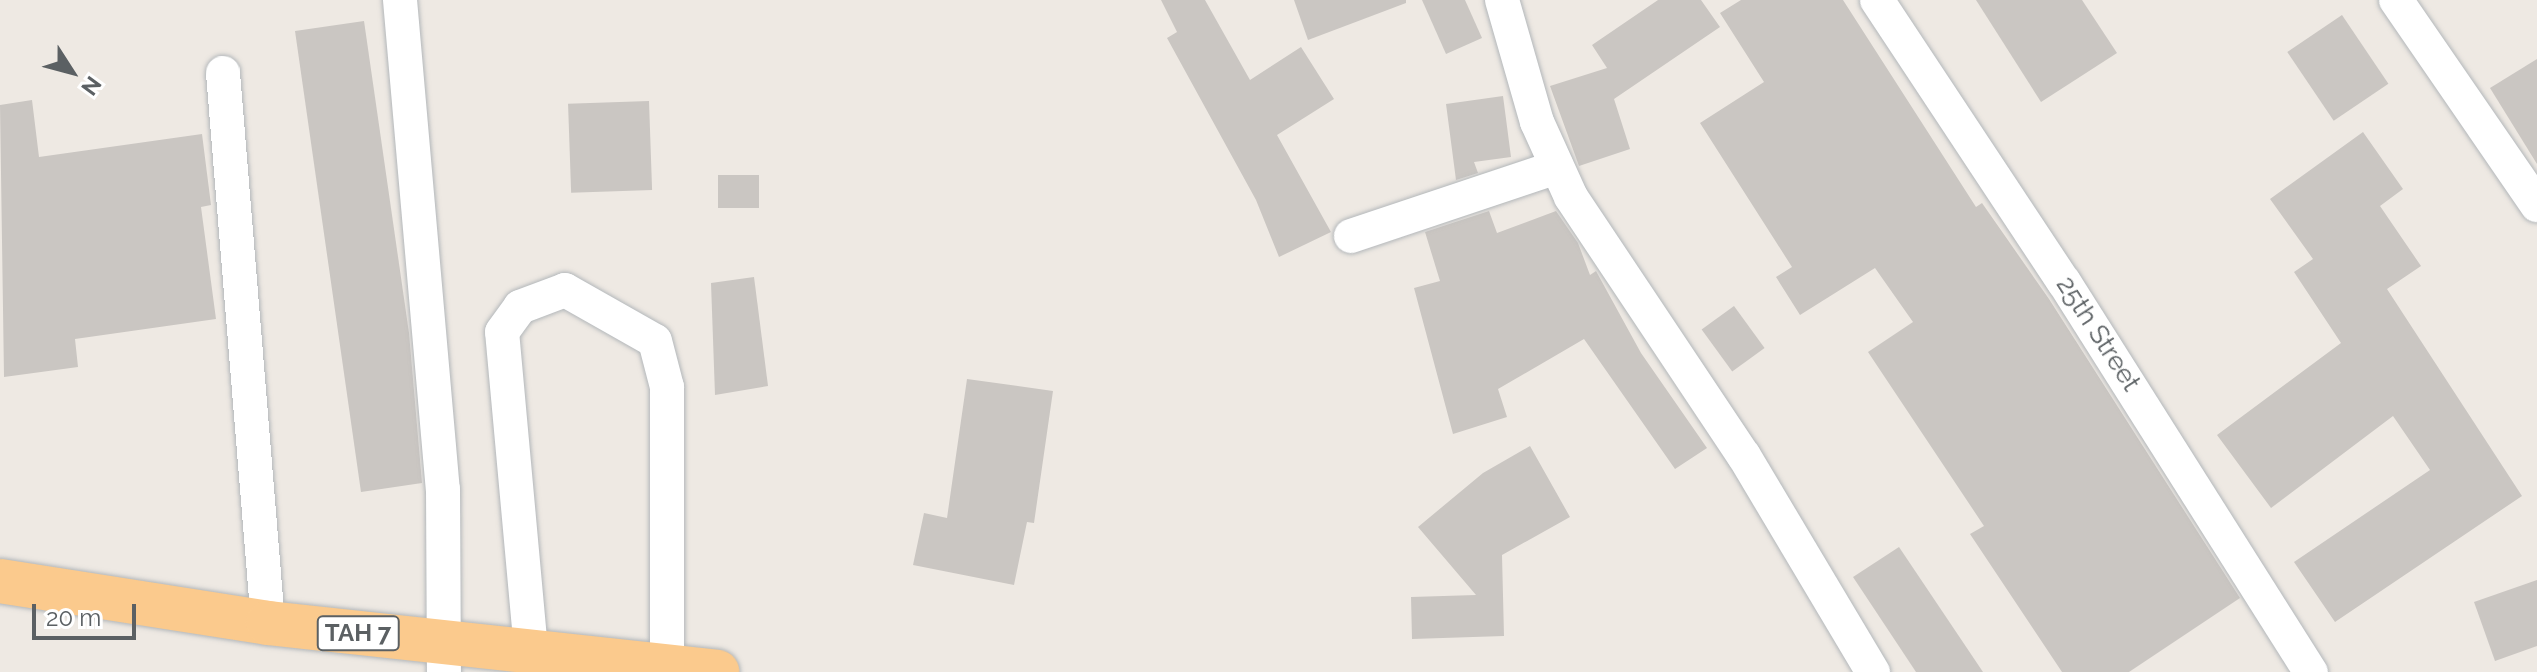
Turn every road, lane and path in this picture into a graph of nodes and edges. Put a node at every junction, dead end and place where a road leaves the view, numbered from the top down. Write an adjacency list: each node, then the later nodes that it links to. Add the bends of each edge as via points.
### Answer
1 (400, 0): 12 (street, via 443,489)
2 (1502, 0): 6 (street, via 1537,122)
3 (1877, 0): 16 (street, 25th Street, via 2073,295)
4 (2396, 0): 7 (street)
5 (223, 73): 10 (street)
6 (1557, 167): 8 (street); 15 (street, via 1571,197 1744,456)
7 (2537, 205)
8 (1351, 236)
9 (0, 581): 10 (highway, TAH 7)
10 (268, 623): 12 (highway, TAH 7)
11 (531, 650): 12 (highway, TAH 7); 13 (highway, TAH 7); 13 (street, via 502,332 520,307 565,290 655,341 664,375)
12 (442, 657)
13 (667, 668): 14 (highway, TAH 7)
14 (717, 672)
15 (1873, 672)
16 (2311, 672)

